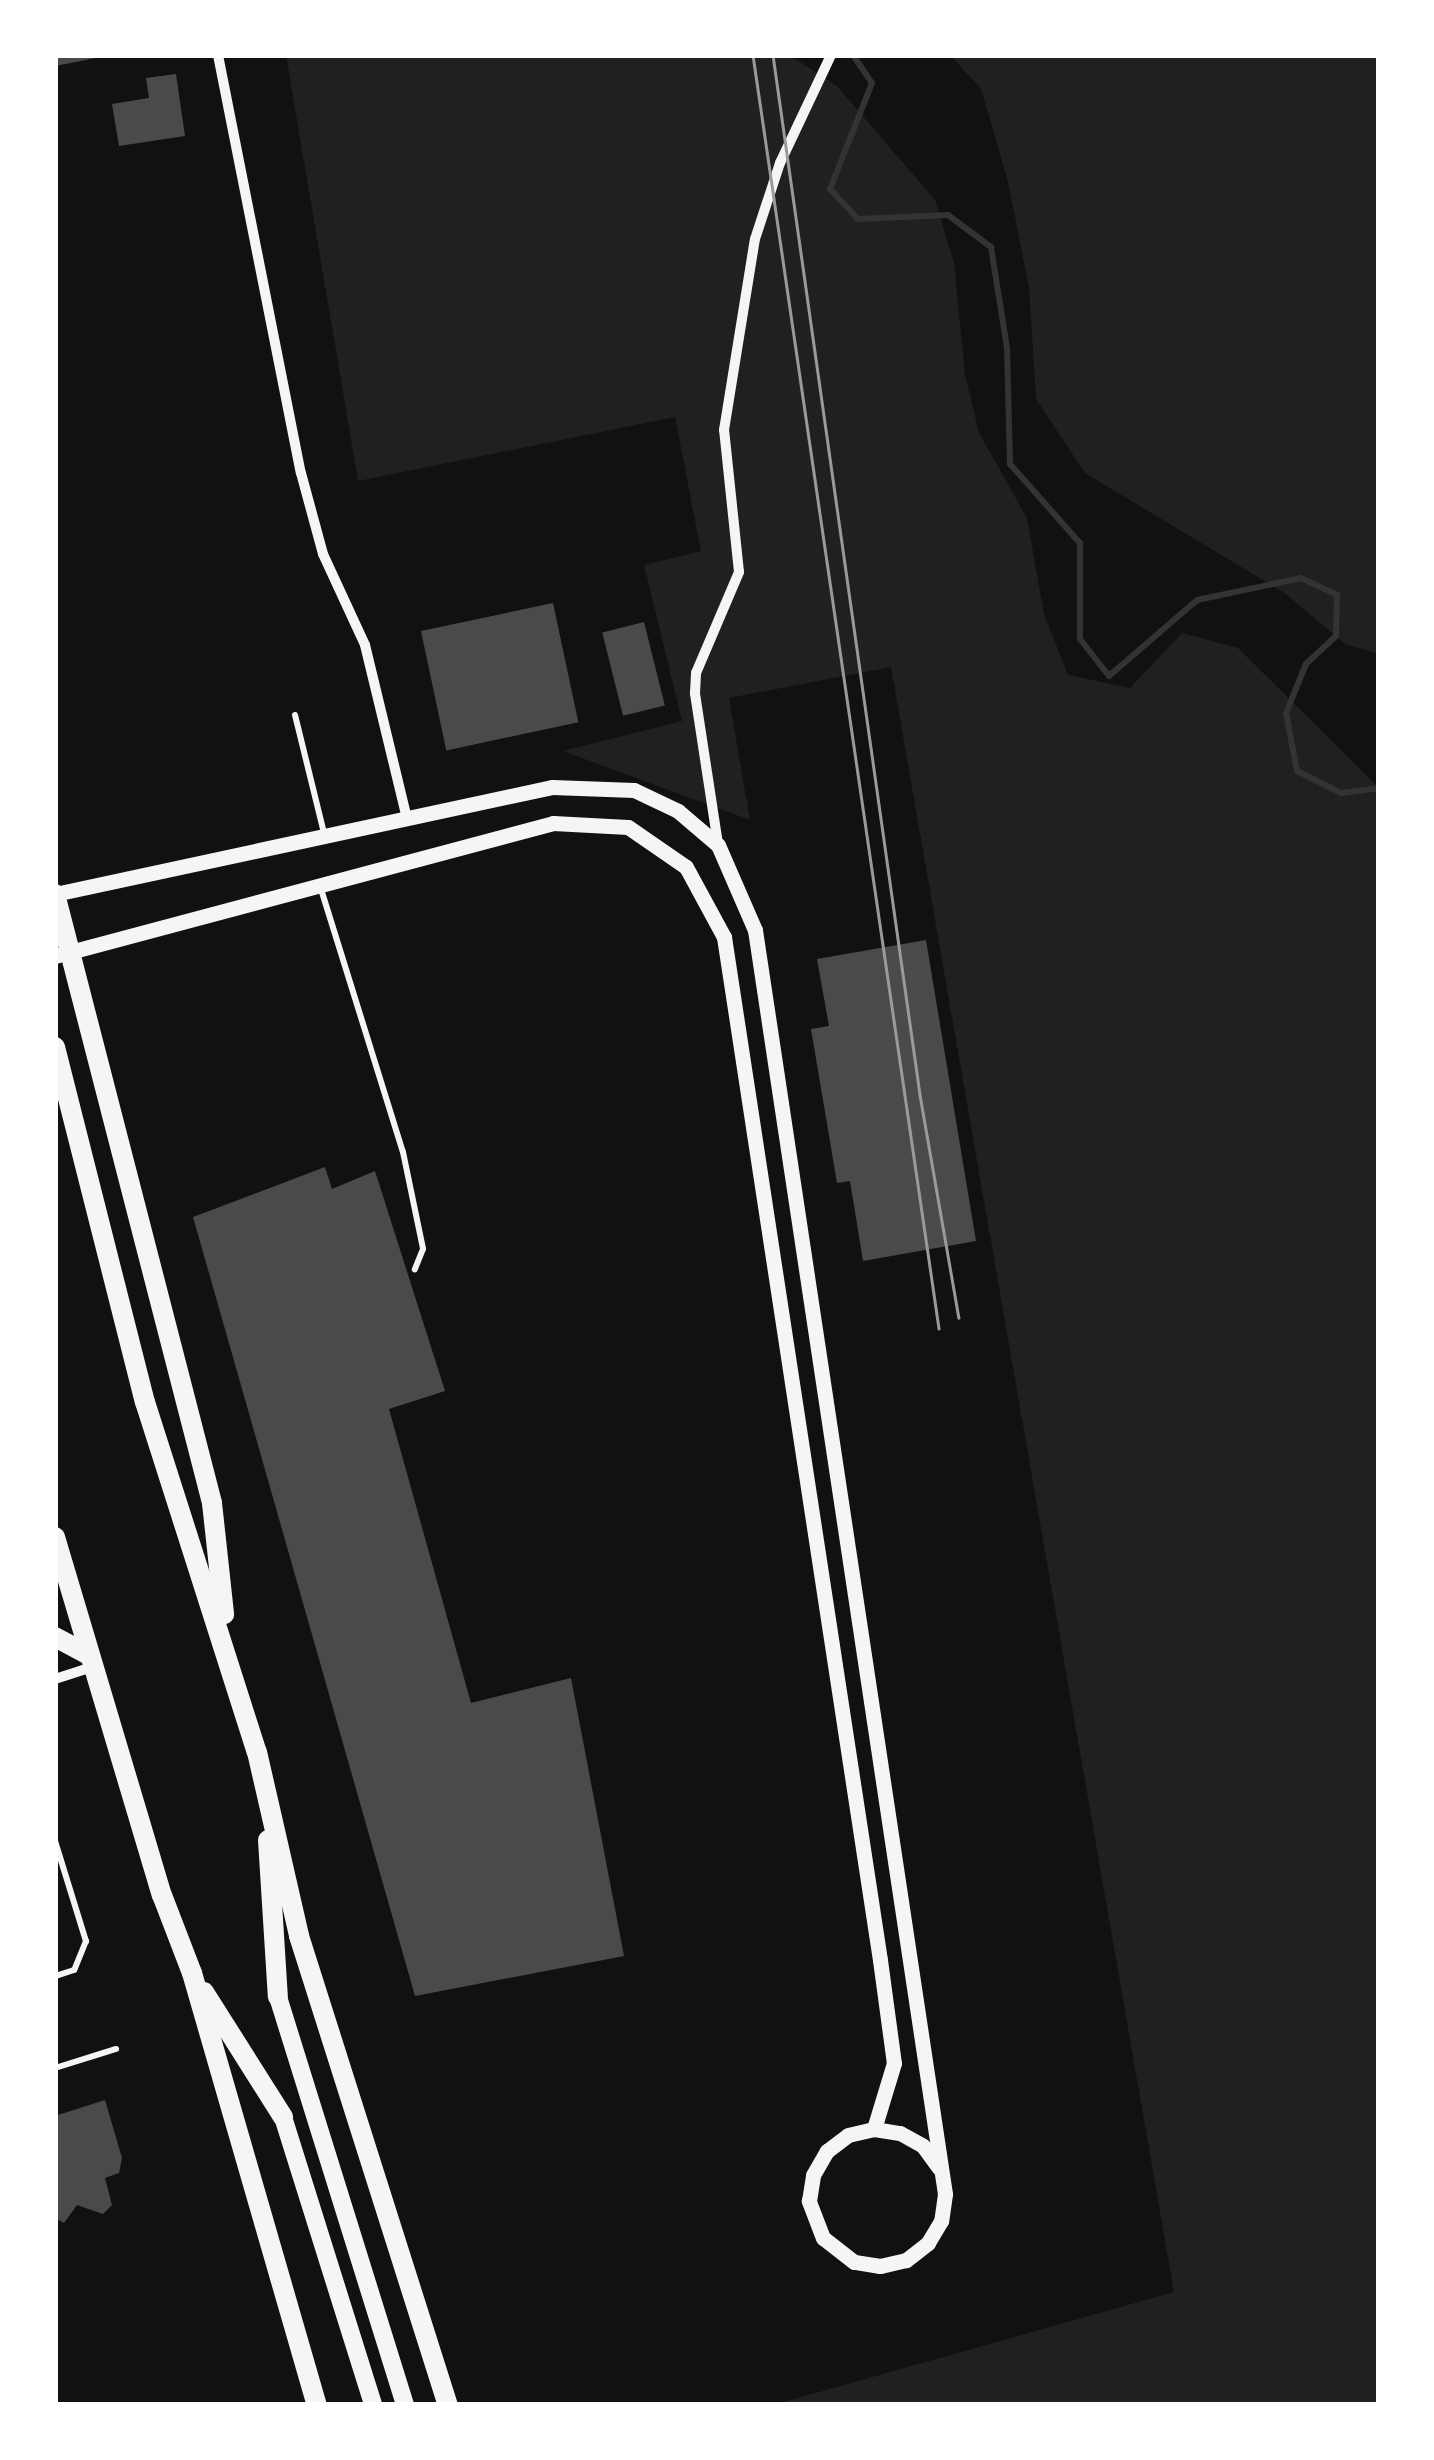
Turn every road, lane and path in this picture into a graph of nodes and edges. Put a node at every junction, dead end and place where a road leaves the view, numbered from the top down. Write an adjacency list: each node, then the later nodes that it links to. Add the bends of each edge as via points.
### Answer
1 (218, 55): 4 (street, via 302,472 323,554 365,645)
2 (831, 55): 6 (street, via 780,164 755,239 724,430 738,572 696,673 695,693)
3 (295, 715): 5 (lane)
4 (406, 814): 5 (street); 6 (street, via 595,784 634,790 678,811)
5 (324, 833): 8 (street)
6 (718, 845): 26 (street, via 755,930)
7 (319, 883): 9 (street); 11 (lane, via 403,1152 423,1249); 25 (street, via 553,824 593,822 628,827 686,866 724,937 892,2041 890,2084)
8 (55, 894): 9 (main road)
9 (63, 954): 15 (main road, via 212,1502)
10 (56, 1049): 15 (main road, via 146,1402)
11 (415, 1269)
12 (55, 1538): 14 (main road)
13 (55, 1637): 14 (main road)
14 (90, 1661): 16 (street); 19 (main road)
15 (230, 1666): 17 (main road)
16 (55, 1679)
17 (269, 1802): 21 (main road); 30 (main road, via 299,1936)
18 (55, 1841): 20 (lane, via 86,1941 74,1970)
19 (192, 1973): 24 (main road); 27 (main road)
20 (55, 1976)
21 (278, 1997): 29 (main road)
22 (116, 2049): 23 (lane)
23 (55, 2068)
24 (283, 2116): 28 (main road)
25 (874, 2129): 26 (street, via 912,2140); 26 (street, via 848,2135 813,2174 809,2201 823,2238 854,2262 906,2260 928,2244 942,2220 946,2194)
26 (939, 2168)
27 (317, 2405)
28 (373, 2405)
29 (405, 2405)
30 (448, 2405)

